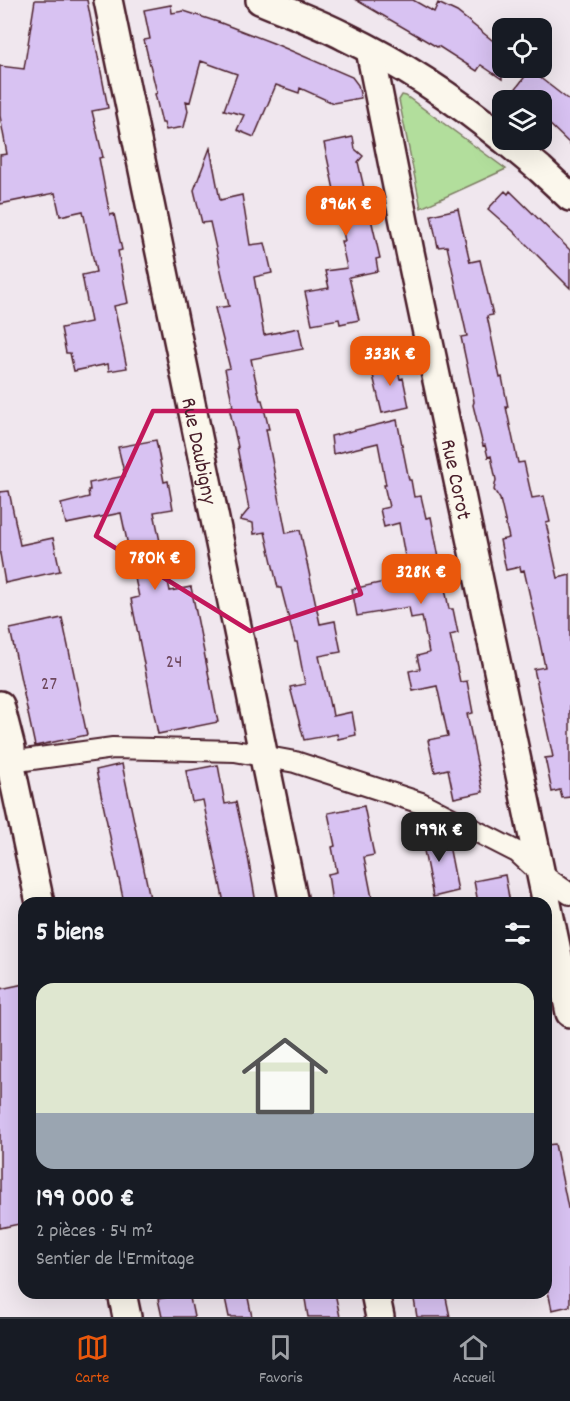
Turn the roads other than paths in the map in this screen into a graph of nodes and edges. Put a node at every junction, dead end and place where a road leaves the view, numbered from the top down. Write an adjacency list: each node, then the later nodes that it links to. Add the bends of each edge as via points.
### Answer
1 (108, 0): 8 (street, Rue Daubigny)
2 (260, 0): 3 (street)
3 (370, 50): 4 (street, via 418,77); 10 (street, Rue Corot)
4 (492, 129)
5 (517, 150): 6 (street)
6 (570, 196)
7 (0, 705): 9 (street, via 11,748)
8 (263, 756): 9 (street, via 235,751 113,748); 10 (street, via 295,762 421,803 517,852); 13 (street, Rue Daubigny)
9 (10, 762): 12 (street)
10 (541, 874): 11 (street); 14 (street, Rue Corot)
11 (570, 894)
12 (39, 897)
13 (293, 897)
14 (546, 897)
15 (552, 927): 16 (street, Rue Corot)
16 (570, 1013)
17 (123, 1299): 19 (street)
18 (376, 1299): 20 (street)
19 (127, 1317)
20 (380, 1317)

